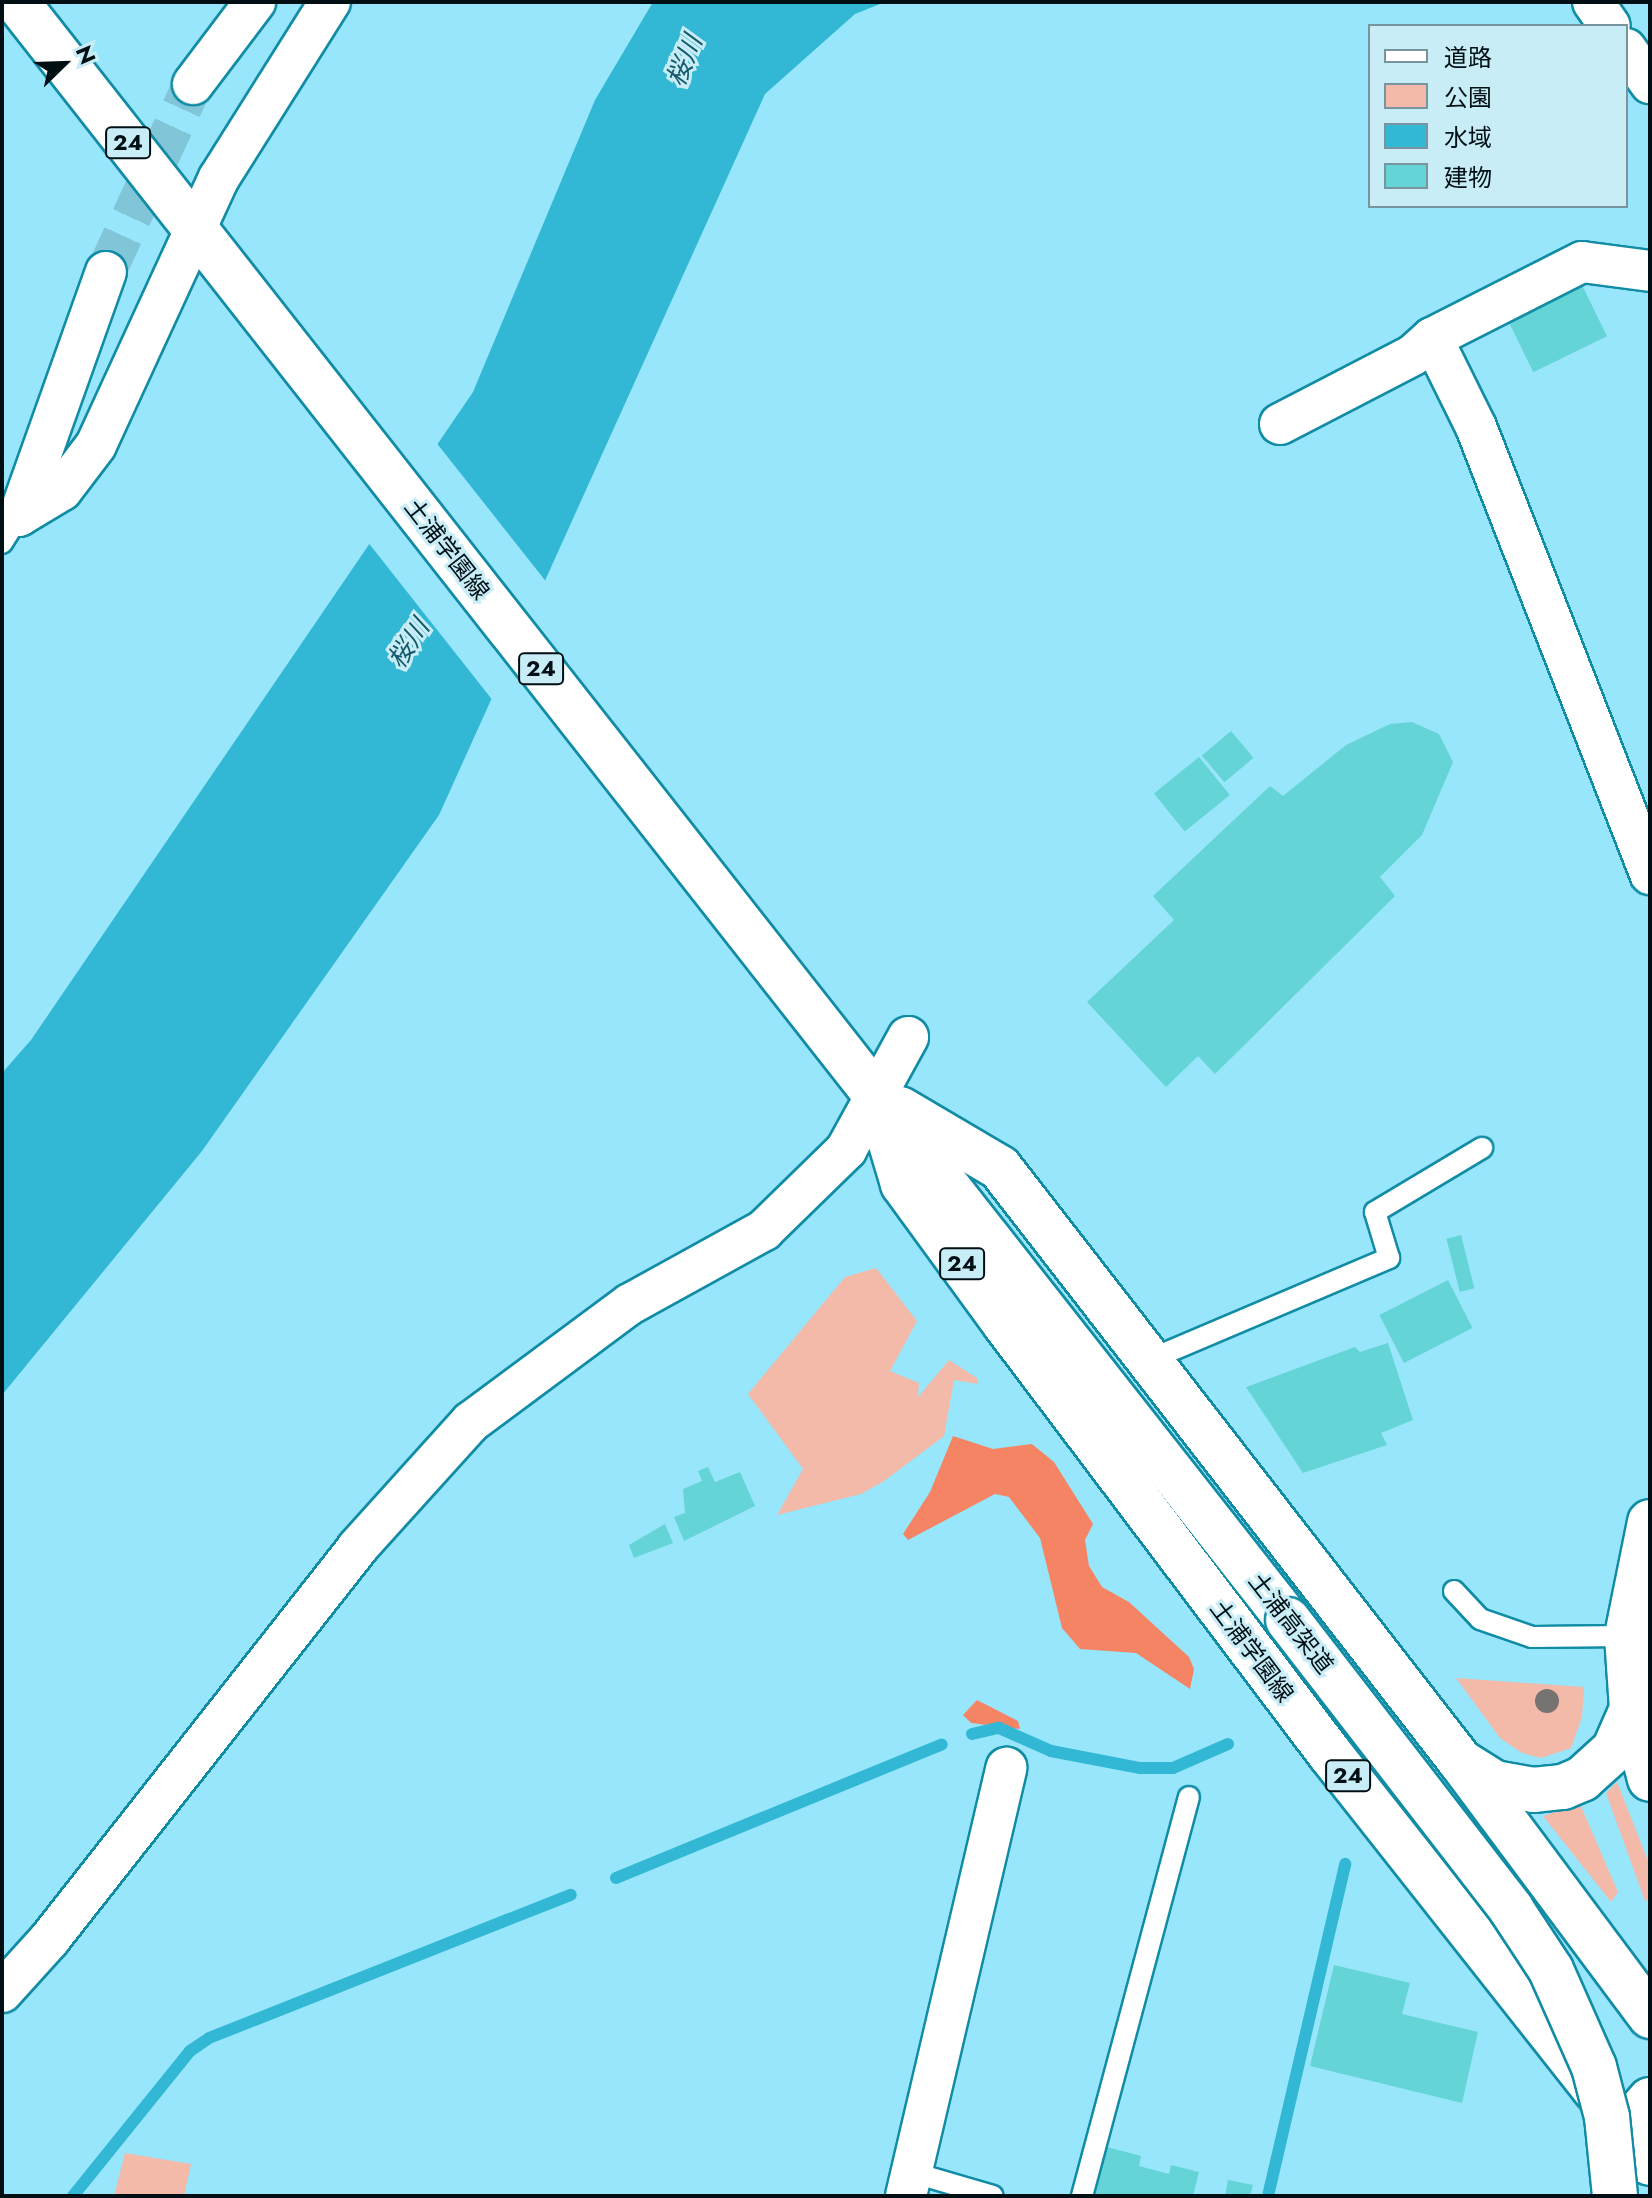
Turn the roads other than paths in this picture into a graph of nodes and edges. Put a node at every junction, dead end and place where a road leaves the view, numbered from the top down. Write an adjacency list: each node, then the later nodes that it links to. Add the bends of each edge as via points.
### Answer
1 (17, 2): 9 (main road, 土浦学園線 / 24)
2 (255, 2): 8 (street)
3 (330, 2): 9 (street, via 219,178)
4 (1593, 2): 5 (street)
5 (1609, 24)
6 (1628, 52): 7 (street)
7 (1650, 83)
8 (193, 84)
9 (197, 231): 14 (street, via 167,282 96,445 62,490); 17 (main road, 土浦学園線 / 24)
10 (1650, 271): 12 (street, via 1582,262)
11 (106, 272): 14 (street)
12 (1432, 338): 13 (street, via 1413,355); 15 (street, via 1476,427)
13 (1280, 424)
14 (11, 530)
15 (1650, 874)
16 (908, 1037): 17 (street)
17 (877, 1096): 19 (main road, 土浦学園線 / 24, via 1000,1168); 28 (street, via 846,1150 764,1230 630,1304 471,1422 357,1548 49,1940); 30 (main road, 土浦学園線 / 24, via 903,1184 912,1197 1330,1754); 34 (main road, 土浦高架道 / 24, bridge, via 1475,1861 1551,1970 1594,2067 1607,2117)
18 (1482, 1148): 19 (lane, via 1375,1212 1389,1258)
19 (1149, 1360): 24 (main road, 土浦学園線 / 24)
20 (1650, 1522): 22 (main road)
21 (1454, 1591): 22 (lane, via 1480,1619 1532,1637)
22 (1627, 1636): 23 (main road)
23 (1632, 1709): 24 (main road, via 1614,1750 1582,1779 1563,1787 1533,1790 1494,1783); 26 (main road)
24 (1461, 1762): 29 (main road, 土浦学園線 / 24)
25 (1006, 1768): 31 (street)
26 (1650, 1779)
27 (1189, 1797): 33 (lane)
28 (2, 1992)
29 (1650, 2016)
30 (1642, 2131): 34 (main road, 土浦学園線 / 24)
31 (908, 2184): 32 (lane)
32 (993, 2196)
33 (1082, 2196)
34 (1612, 2196)

